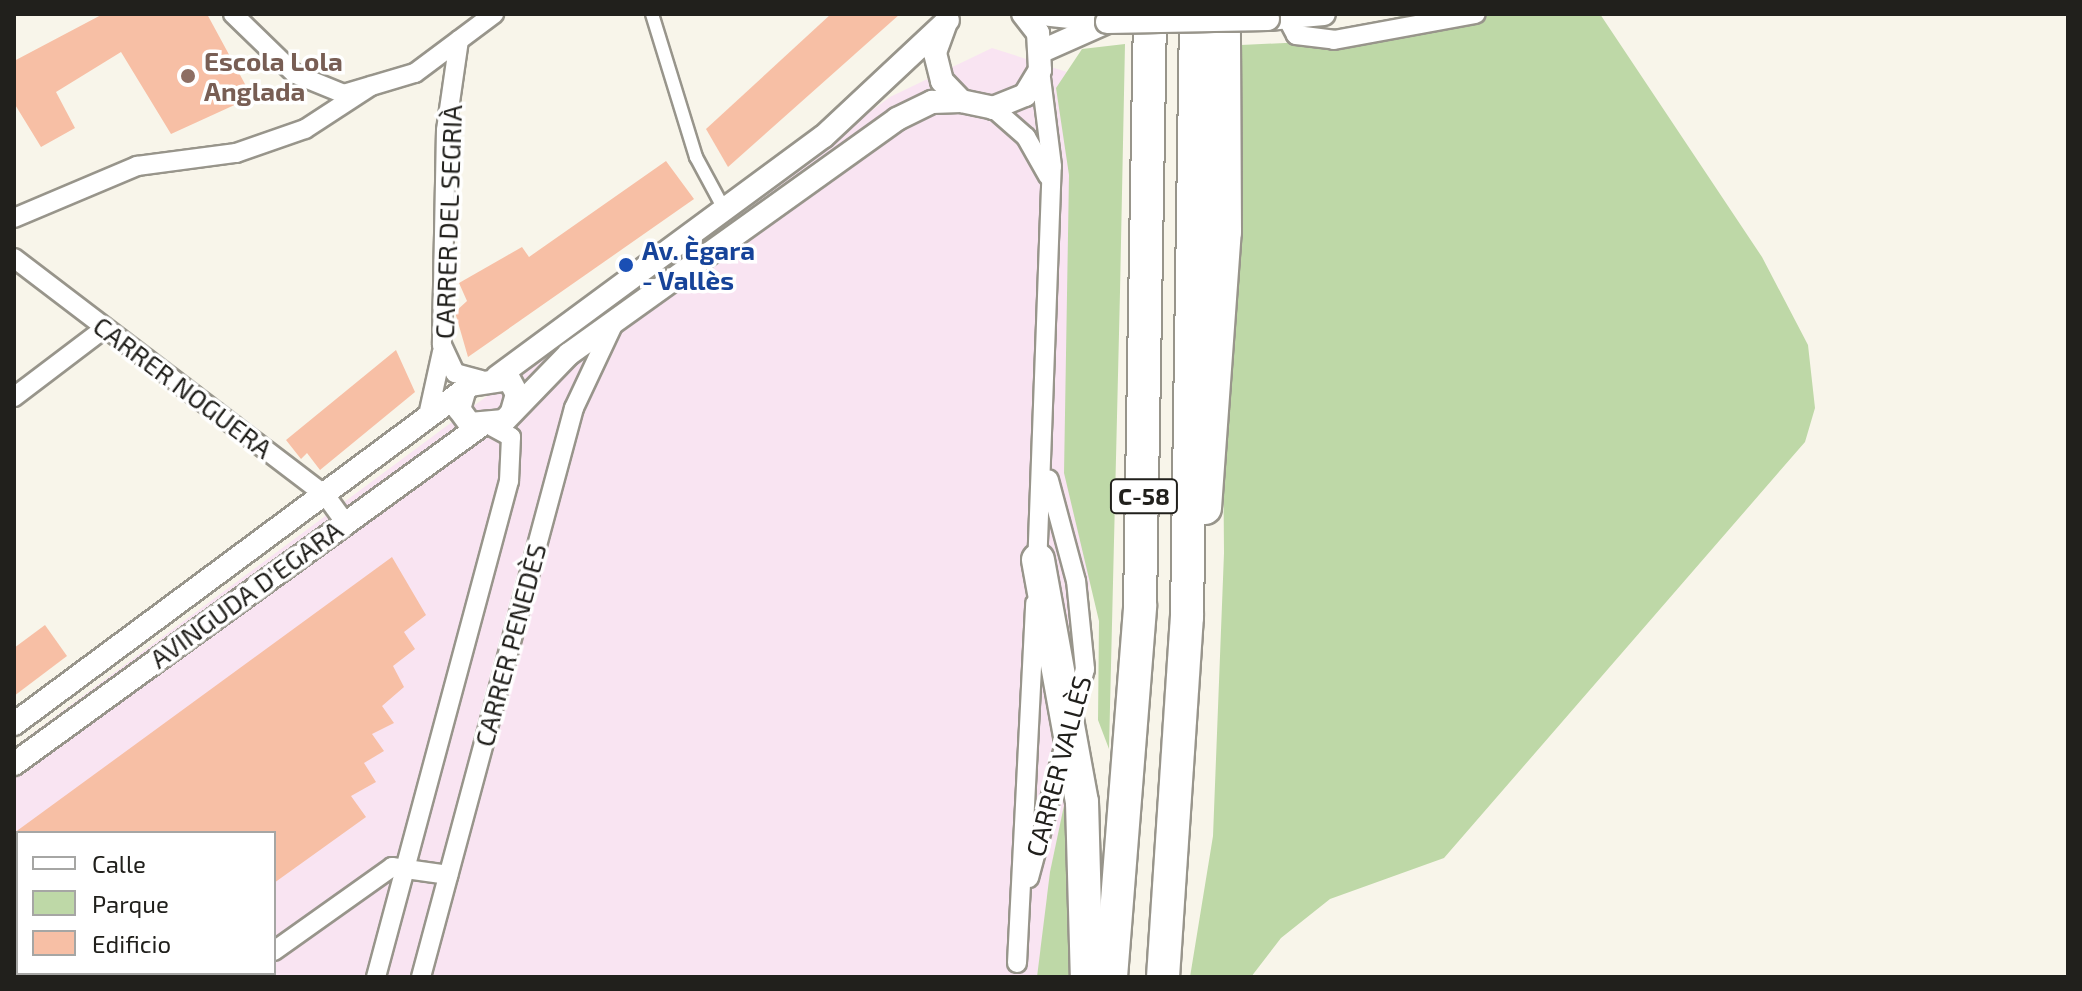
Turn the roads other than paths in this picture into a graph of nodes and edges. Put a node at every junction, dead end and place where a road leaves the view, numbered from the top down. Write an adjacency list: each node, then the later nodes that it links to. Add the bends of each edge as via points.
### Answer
1 (233, 14): 16 (street, via 295,74 344,94)
2 (494, 14): 14 (street)
3 (652, 14): 20 (street, via 696,157)
4 (1023, 14): 15 (street)
5 (1042, 14): 13 (street)
6 (1150, 14): 46 (highway, C-58, via 1140,605)
7 (1196, 14): 35 (highway, C-58)
8 (1224, 14): 35 (highway, via 1225,232 1213,463)
9 (1324, 14): 12 (street)
10 (1476, 14): 12 (street, via 1334,40 1296,35)
11 (951, 17): 17 (street, via 938,36 937,71); 20 (street, AVINGUDA D'EGARA, via 823,137)
12 (1277, 19): 13 (street, bridge)
13 (1107, 22): 15 (street)
14 (459, 40): 16 (street, via 415,73); 25 (street, CARRER DEL SEGRIÀ, via 446,130)
15 (1041, 61): 18 (street, via 1025,95); 19 (street, CARRER VALLÈS)
16 (371, 86): 21 (street, via 305,129 236,153 137,166)
17 (961, 101): 18 (street); 23 (street, AVINGUDA D'EGARA, via 932,102 897,119)
18 (993, 108): 19 (street, CARRER VALLÈS, via 1036,151)
19 (1052, 199): 31 (street, CARRER VALLÈS)
20 (724, 209): 26 (street, AVINGUDA D'EGARA)
21 (14, 218)
22 (14, 258): 24 (street, CARRER NOGUERA)
23 (617, 320): 28 (street, AVINGUDA D'EGARA, via 548,372); 40 (street, CARRER PENEDÈS, via 574,408)
24 (105, 328): 27 (street); 32 (street, CARRER NOGUERA)
25 (442, 354): 26 (street, CARRER DEL SEGRIÀ); 26 (street, CARRER DEL SEGRIÀ); 29 (street, CARRER DEL SEGRIÀ)
26 (471, 391): 28 (street, via 515,387); 29 (street, AVINGUDA D'EGARA); 30 (street)
27 (14, 397)
28 (512, 412): 30 (street, AVINGUDA D'EGARA)
29 (425, 424): 32 (street, AVINGUDA D'EGARA)
30 (486, 427): 33 (street, AVINGUDA D'EGARA); 39 (street, CARRER PENEDÈS, via 511,437 509,481)
31 (1045, 429): 34 (street, CARRER VALLÈS); 37 (street, CARRER VALLÈS, via 1050,494 1083,626 1085,669)
32 (326, 496): 33 (street, CARRER NOGUERA); 36 (street, AVINGUDA D'EGARA)
33 (345, 522): 38 (street, AVINGUDA D'EGARA)
34 (1038, 560): 37 (highway); 42 (street, CARRER VALLÈS)
35 (1187, 617): 47 (highway, C-58)
36 (14, 724)
37 (1069, 731): 42 (street, CARRER VALLÈS, via 1042,811); 45 (highway, via 1090,898)
38 (14, 764)
39 (406, 866): 40 (street); 41 (street, via 380,873); 43 (street, CARRER PENEDÈS)
40 (448, 875): 44 (street, CARRER PENEDÈS)
41 (276, 950)
42 (1016, 970)
43 (376, 977)
44 (421, 977)
45 (1087, 977)
46 (1111, 977)
47 (1163, 977)

